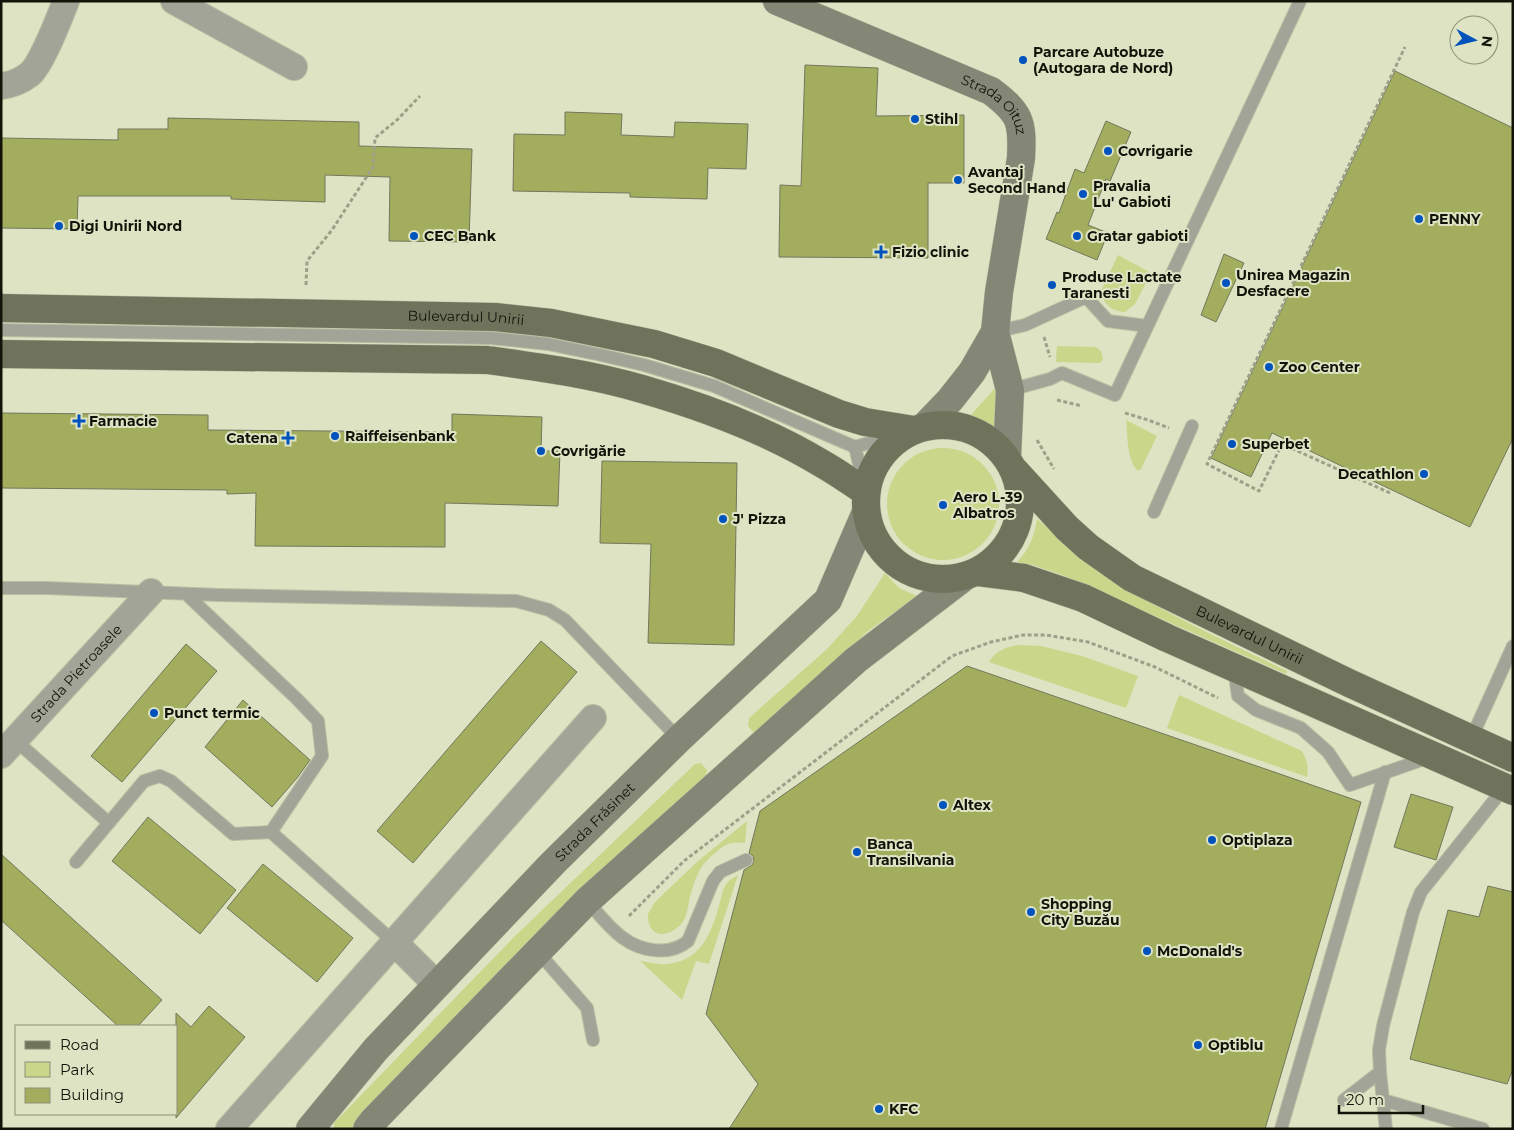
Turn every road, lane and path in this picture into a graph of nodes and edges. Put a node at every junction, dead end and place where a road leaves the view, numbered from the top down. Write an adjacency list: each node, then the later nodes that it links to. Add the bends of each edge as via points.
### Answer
1 (66, 1): 7 (street, via 31,73 20,82)
2 (174, 1): 6 (street)
3 (777, 1): 14 (main road, Strada Oituz, via 991,90 1018,117 1022,135 1021,158)
4 (1300, 1): 12 (lane)
5 (1405, 47): 26 (path, via 1207,464 1259,491 1282,444)
6 (294, 67)
7 (1, 86)
8 (420, 96): 10 (path, via 375,138 373,167 308,261)
9 (1, 308): 10 (main road, Bulevardul Unirii)
10 (305, 314): 20 (main road, Bulevardul Unirii, via 495,317 551,323 654,344 716,363 865,422)
11 (1038, 319): 12 (lane, via 1086,297 1108,321); 14 (lane); 16 (path, via 1050,354)
12 (1147, 326): 16 (lane, via 1115,394 1062,373)
13 (1, 330): 23 (lane, via 481,337 548,344 644,365 714,386)
14 (995, 332): 17 (main road, Strada Oituz); 20 (main road, Strada Oituz, via 972,372 950,400)
15 (1, 354): 27 (main road, via 488,360 541,367 642,388 751,428 821,463)
16 (1050, 378): 17 (lane); 18 (path, via 1042,399)
17 (1010, 390): 24 (main road, Strada Oituz)
18 (1086, 407)
19 (1124, 413): 21 (path)
20 (919, 428): 23 (lane); 24 (main road, via 956,425 970,430 984,436); 27 (main road, via 896,440 882,454 872,472)
21 (1190, 431): 28 (lane)
22 (1035, 433): 25 (path)
23 (855, 447): 27 (lane)
24 (1011, 464): 29 (main road, via 1021,500 1016,529 1001,554); 38 (main road, Bulevardul Unirii, via 1045,506 1074,534 1132,578)
25 (1057, 475)
26 (1390, 493)
27 (866, 502): 29 (main road, via 871,533 897,565 916,575 937,580); 37 (main road, Strada Frăsinet, via 828,600)
28 (1154, 512)
29 (970, 575): 35 (main road, via 1024,578 1083,598); 48 (main road, via 856,660)
30 (1, 588): 31 (lane)
31 (151, 592): 32 (lane); 39 (street, Strada Pietroasele)
32 (186, 594): 37 (lane, via 516,601 549,610 564,620); 45 (lane, via 318,721 322,756)
33 (1513, 646): 38 (lane)
34 (1155, 667): 49 (path, via 1088,642 1046,635 1023,635 991,642 952,656 684,862)
35 (1234, 667): 40 (main road); 42 (lane, via 1238,696 1256,710 1301,728 1328,752 1350,785)
36 (593, 718): 50 (street)
37 (679, 739): 52 (main road, Strada Frăsinet, via 553,862)
38 (1471, 739): 41 (main road, Bulevardul Unirii)
39 (8, 747): 44 (lane)
40 (1433, 756): 42 (lane); 43 (main road)
41 (1513, 758)
42 (1385, 772): 60 (lane)
43 (1509, 790): 54 (lane, via 1421,892 1383,1026)
44 (109, 823): 45 (lane, via 144,781 160,776 171,781 233,834); 47 (lane)
45 (271, 832): 50 (lane)
46 (746, 860): 49 (lane, via 720,872 713,881 688,940 682,946 663,952 653,950 623,938)
47 (76, 862)
48 (587, 901): 49 (lane); 51 (main road)
49 (614, 930)
50 (395, 942): 52 (street); 57 (street)
51 (538, 952): 53 (lane, via 587,1008); 59 (main road)
52 (437, 985): 58 (main road, Strada Frăsinet, via 376,1048)
53 (593, 1040)
54 (1380, 1072): 55 (lane); 56 (lane)
55 (1344, 1100)
56 (1383, 1100): 61 (lane); 62 (lane)
57 (229, 1129)
58 (310, 1129)
59 (368, 1129)
60 (1281, 1129)
61 (1386, 1129)
62 (1483, 1129)

